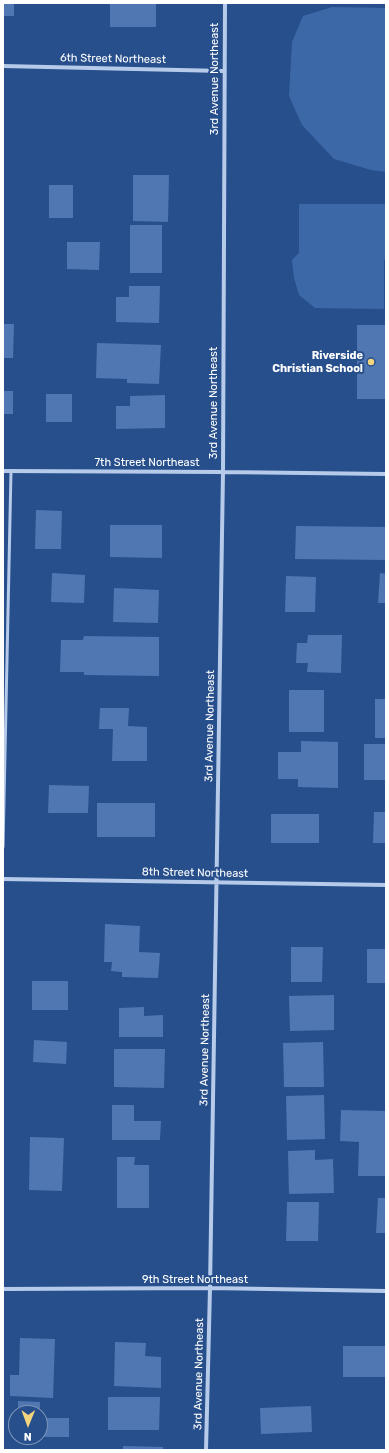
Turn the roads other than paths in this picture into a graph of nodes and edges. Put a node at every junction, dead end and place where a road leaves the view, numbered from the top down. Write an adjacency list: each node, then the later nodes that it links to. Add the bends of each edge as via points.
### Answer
1 (225, 3): 3 (street, 3rd Avenue Northeast)
2 (3, 66): 3 (street, 6th Street Northeast)
3 (224, 71): 6 (street, 3rd Avenue Northeast)
4 (3, 471): 5 (street, 7th Street Northeast)
5 (10, 471): 6 (street, 7th Street Northeast); 8 (lane)
6 (223, 472): 7 (street, 7th Street Northeast); 10 (street, 3rd Avenue Northeast)
7 (386, 474)
8 (3, 847)
9 (3, 879): 10 (street, 8th Street Northeast)
10 (216, 882): 11 (street, 8th Street Northeast); 12 (street, 3rd Avenue Northeast)
11 (386, 886)
12 (210, 1288): 13 (street, 9th Street Northeast); 14 (street, 9th Street Northeast); 15 (street, 3rd Avenue Northeast)
13 (3, 1289)
14 (386, 1291)
15 (206, 1450)

